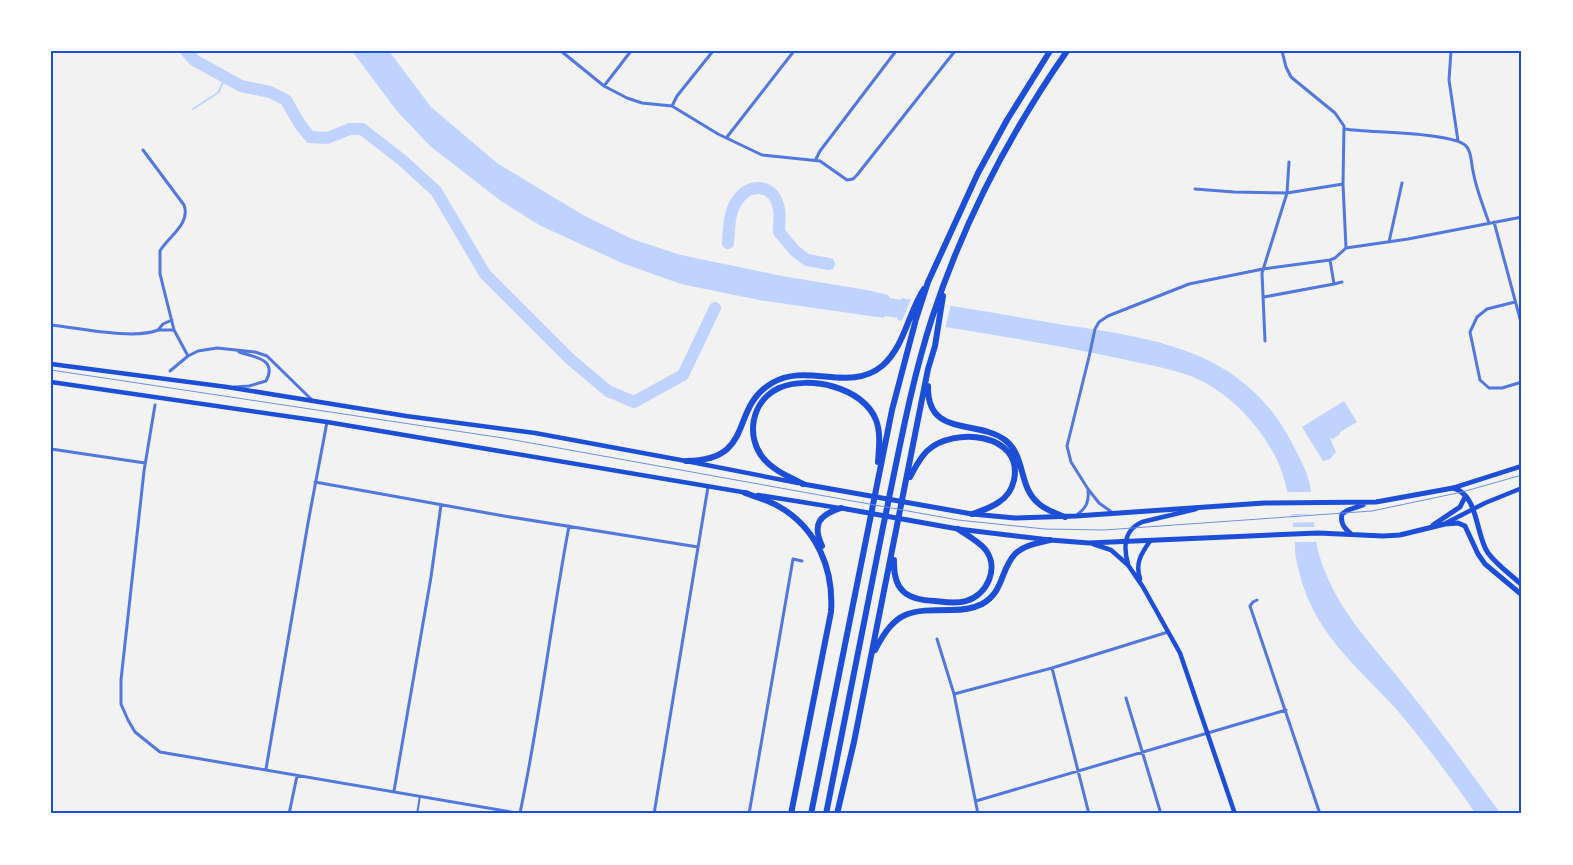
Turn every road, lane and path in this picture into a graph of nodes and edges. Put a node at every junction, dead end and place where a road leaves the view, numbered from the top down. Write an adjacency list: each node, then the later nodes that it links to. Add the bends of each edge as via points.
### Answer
1 (561, 51): 11 (street)
2 (631, 51): 11 (street)
3 (713, 51): 12 (street)
4 (794, 51): 14 (street)
5 (896, 51): 17 (street)
6 (955, 51): 17 (street, via 857,175 850,180 844,179)
7 (1050, 51): 30 (highway, via 982,166)
8 (1067, 51): 33 (highway, via 1000,160)
9 (1282, 51): 13 (street, via 1292,77 1335,113)
10 (1452, 51): 15 (street, via 1449,80)
11 (604, 86): 12 (street, via 642,104)
12 (672, 106): 14 (street)
13 (1345, 130): 15 (street, via 1425,135); 20 (street)
14 (727, 137): 17 (street, via 762,155)
15 (1458, 141): 25 (street, via 1469,151 1475,185)
16 (143, 150): 36 (street, via 186,210 178,229 160,251 160,274)
17 (816, 159)
18 (1289, 162): 22 (street)
19 (1402, 183): 26 (street)
20 (1343, 184): 22 (street); 27 (street)
21 (1194, 189): 22 (street)
22 (1287, 193): 29 (street)
23 (1522, 217): 24 (street)
24 (1494, 222): 25 (street); 35 (street)
25 (1489, 223): 26 (street)
26 (1389, 242): 27 (street)
27 (1346, 248): 28 (street)
28 (1330, 260): 29 (street); 32 (street)
29 (1263, 269): 34 (street); 64 (street, via 1189,284 1099,322 1067,446 1072,462)
30 (928, 282): 54 (highway, via 915,302 895,350 884,364 861,377 844,379 804,375 774,382 755,397 740,432 724,452 701,460); 57 (highway, via 892,410)
31 (1342, 282): 32 (street)
32 (1334, 284): 34 (street)
33 (944, 285): 45 (highway, via 935,346); 115 (highway, via 924,344 906,414)
34 (1264, 298): 41 (street)
35 (1515, 302): 38 (street); 48 (street, via 1487,309 1477,317 1470,332 1480,380 1488,388)
36 (172, 320): 39 (street); 40 (street)
37 (51, 325): 39 (street, via 136,335)
38 (1522, 326)
39 (158, 330): 40 (street)
40 (174, 330): 43 (street)
41 (1265, 341)
42 (233, 350): 43 (street, via 209,349); 49 (street, via 264,360 270,375 266,381 249,386); 50 (street, via 267,356)
43 (188, 356): 46 (street)
44 (51, 364): 49 (main road)
45 (928, 369): 60 (highway); 75 (highway, via 929,398 936,413 952,424 986,431 1005,440 1018,455 1026,486 1034,499)
46 (170, 371)
47 (51, 382): 52 (main road)
48 (1522, 382)
49 (227, 387): 50 (main road)
50 (313, 401): 54 (main road)
51 (155, 405): 55 (street)
52 (327, 422): 58 (street); 61 (main road)
53 (51, 449): 55 (street)
54 (686, 460): 59 (main road)
55 (145, 462): 102 (street, via 121,704 135,732 160,752)
56 (1522, 466): 62 (main road)
57 (878, 476): 59 (highway, via 878,428 872,412 858,398 839,389 805,383 779,388 769,395 756,412 753,432 757,449 765,460); 114 (highway)
58 (315, 482): 68 (street); 102 (street)
59 (803, 484): 73 (main road)
60 (906, 485): 73 (highway, via 921,458 940,442 970,436 997,443 1011,459 1014,470 1012,486 1000,502); 84 (highway)
61 (708, 486): 65 (main road); 86 (street)
62 (1452, 488): 66 (main road); 67 (main road)
63 (1522, 488): 71 (main road)
64 (1088, 489): 72 (street, via 1099,503); 74 (street, via 1088,503)
65 (745, 493): 70 (main road); 113 (highway, via 779,506 800,523 820,549 830,578 831,612)
66 (1466, 496): 71 (main road); 79 (main road, via 1455,511)
67 (1376, 502): 69 (main road); 80 (main road, via 1342,514 1341,521)
68 (441, 505): 77 (street); 105 (street)
69 (1204, 507): 72 (main road); 83 (main road, via 1135,525)
70 (841, 508): 78 (main road); 113 (highway, via 826,514 817,529 834,578 834,611)
71 (1473, 509): 76 (main road); 89 (main road, via 1488,553)
72 (1114, 513): 74 (main road)
73 (972, 514): 75 (main road, via 1015,518)
74 (1076, 516): 75 (main road)
75 (1065, 517)
76 (1445, 524): 79 (main road); 91 (main road, via 1464,526 1481,559)
77 (570, 526): 86 (street); 110 (street)
78 (958, 528): 81 (main road); 84 (highway, via 985,549 991,563 988,583 978,595 966,601 924,601 906,594 895,580)
79 (1425, 529): 80 (main road, via 1383,536)
80 (1352, 535): 82 (main road, via 1281,534)
81 (1050, 540): 85 (main road); 95 (highway, via 1025,547 1013,556 999,588 980,605 966,610 909,612 896,620 885,631)
82 (1150, 541): 83 (main road); 90 (main road, via 1138,560)
83 (1125, 542): 85 (main road); 88 (main road)
84 (894, 543): 95 (highway)
85 (1089, 543): 88 (main road, via 1111,550)
86 (698, 547): 111 (street)
87 (802, 561): 112 (street, via 794,559)
88 (1128, 565): 90 (main road)
89 (1522, 585)
90 (1143, 587): 93 (main road)
91 (1522, 595)
92 (1257, 600): 99 (street, via 1250,606)
93 (1168, 632): 96 (street); 100 (main road, via 1180,653)
94 (937, 639): 97 (street)
95 (872, 658): 116 (highway)
96 (1052, 668): 97 (street); 103 (street)
97 (954, 694): 107 (street)
98 (1126, 698): 101 (street)
99 (1286, 710): 100 (street); 121 (street)
100 (1208, 732): 101 (street); 120 (main road)
101 (1143, 752): 103 (street); 119 (street)
102 (266, 769): 104 (street)
103 (1079, 770): 107 (street); 118 (street)
104 (297, 776): 105 (street); 108 (street)
105 (394, 791): 106 (street)
106 (420, 796): 109 (lane); 110 (street)
107 (976, 801): 117 (street)
108 (289, 814)
109 (417, 814)
110 (521, 814)
111 (654, 814)
112 (749, 814)
113 (793, 814)
114 (811, 814)
115 (826, 814)
116 (837, 814)
117 (978, 814)
118 (1090, 814)
119 (1161, 814)
120 (1235, 814)
121 (1320, 814)

